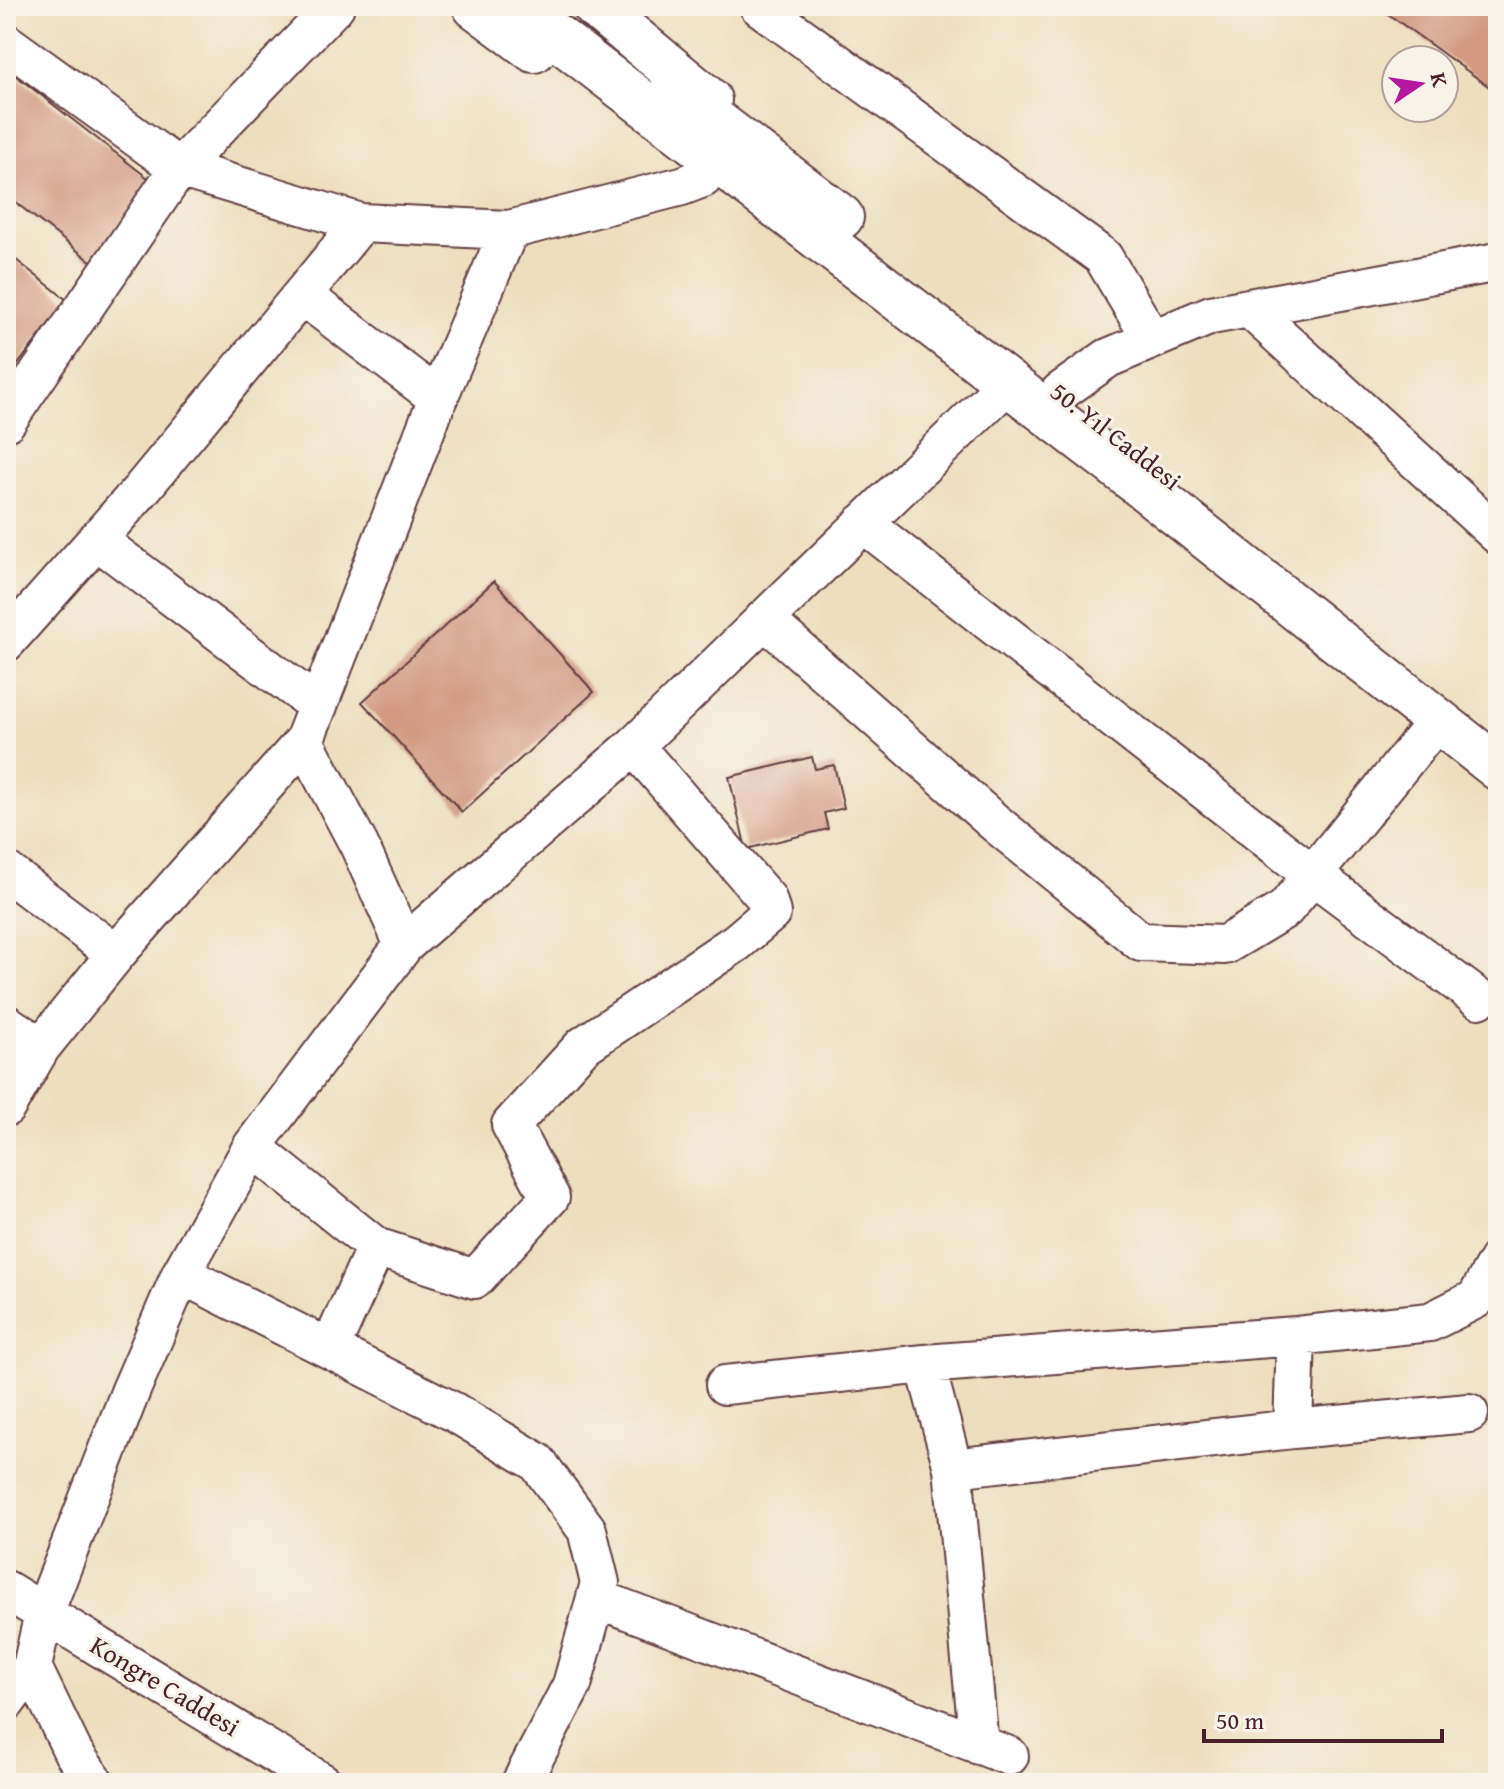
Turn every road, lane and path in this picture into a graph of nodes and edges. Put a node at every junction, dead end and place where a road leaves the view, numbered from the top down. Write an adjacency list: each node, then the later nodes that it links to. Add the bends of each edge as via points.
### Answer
1 (335, 6): 9 (street)
2 (475, 6): 10 (main road, 50. Yıl Caddesi)
3 (516, 6): 11 (main road, 50. Yıl Caddesi)
4 (560, 6): 8 (main road, 50. Yıl Caddesi)
5 (595, 6): 8 (main road, 50. Yıl Caddesi, via 691,83 721,111)
6 (759, 6): 17 (street, via 1103,257)
7 (6, 43): 9 (street)
8 (733, 134): 19 (main road, 50. Yıl Caddesi)
9 (179, 168): 12 (street); 21 (street)
10 (703, 178): 11 (main road, 50. Yıl Caddesi, via 717,187); 13 (street)
11 (770, 200): 18 (main road, 50. Yıl Caddesi)
12 (361, 223): 13 (street); 15 (street)
13 (509, 230): 20 (street)
14 (1498, 262): 16 (street)
15 (302, 295): 20 (street); 24 (street)
16 (1249, 308): 17 (street, via 1211,315); 23 (street)
17 (1151, 338): 19 (street, via 1108,358)
18 (1008, 383): 22 (street); 28 (main road, 50. Yıl Caddesi)
19 (1060, 392): 29 (main road, 50. Yıl Caddesi)
20 (438, 398): 27 (street)
21 (11, 405)
22 (863, 523): 25 (street); 34 (street)
23 (1498, 535)
24 (97, 540): 26 (street); 27 (street)
25 (764, 619): 31 (street); 34 (street, via 994,822 1141,942 1225,945 1285,909)
26 (6, 642)
27 (318, 706): 30 (street)
28 (1437, 721): 32 (main road, 50. Yıl Caddesi); 34 (street)
29 (1498, 738)
30 (304, 741): 35 (street); 36 (street)
31 (634, 746): 35 (street); 42 (street, via 767,899 771,913 737,942 583,1046 511,1125 550,1197 475,1279)
32 (1498, 768)
33 (6, 871): 36 (street)
34 (1313, 875): 37 (street)
35 (404, 945): 41 (street)
36 (116, 954): 39 (street)
37 (1479, 999)
38 (6, 1024): 39 (street)
39 (41, 1047): 40 (street)
40 (6, 1107)
41 (252, 1147): 42 (street); 44 (street)
42 (376, 1247): 46 (street)
43 (1498, 1260): 45 (street, via 1476,1299 1430,1322)
44 (181, 1274): 46 (street); 54 (street)
45 (1296, 1336): 47 (street); 50 (street)
46 (330, 1349): 53 (street, via 454,1412 537,1462 587,1530 600,1583)
47 (925, 1364): 48 (street); 51 (street)
48 (725, 1385)
49 (1469, 1413): 50 (street)
50 (1293, 1429): 51 (street)
51 (953, 1468): 57 (street)
52 (6, 1590): 54 (street, Kongre Caddesi)
53 (596, 1598): 57 (street); 60 (street, via 572,1685)
54 (44, 1613): 55 (street); 59 (street, Kongre Caddesi)
55 (32, 1667): 56 (street); 58 (street, via 73,1752)
56 (6, 1702)
57 (1001, 1767)
58 (95, 1783)
59 (323, 1783)
60 (521, 1783)

